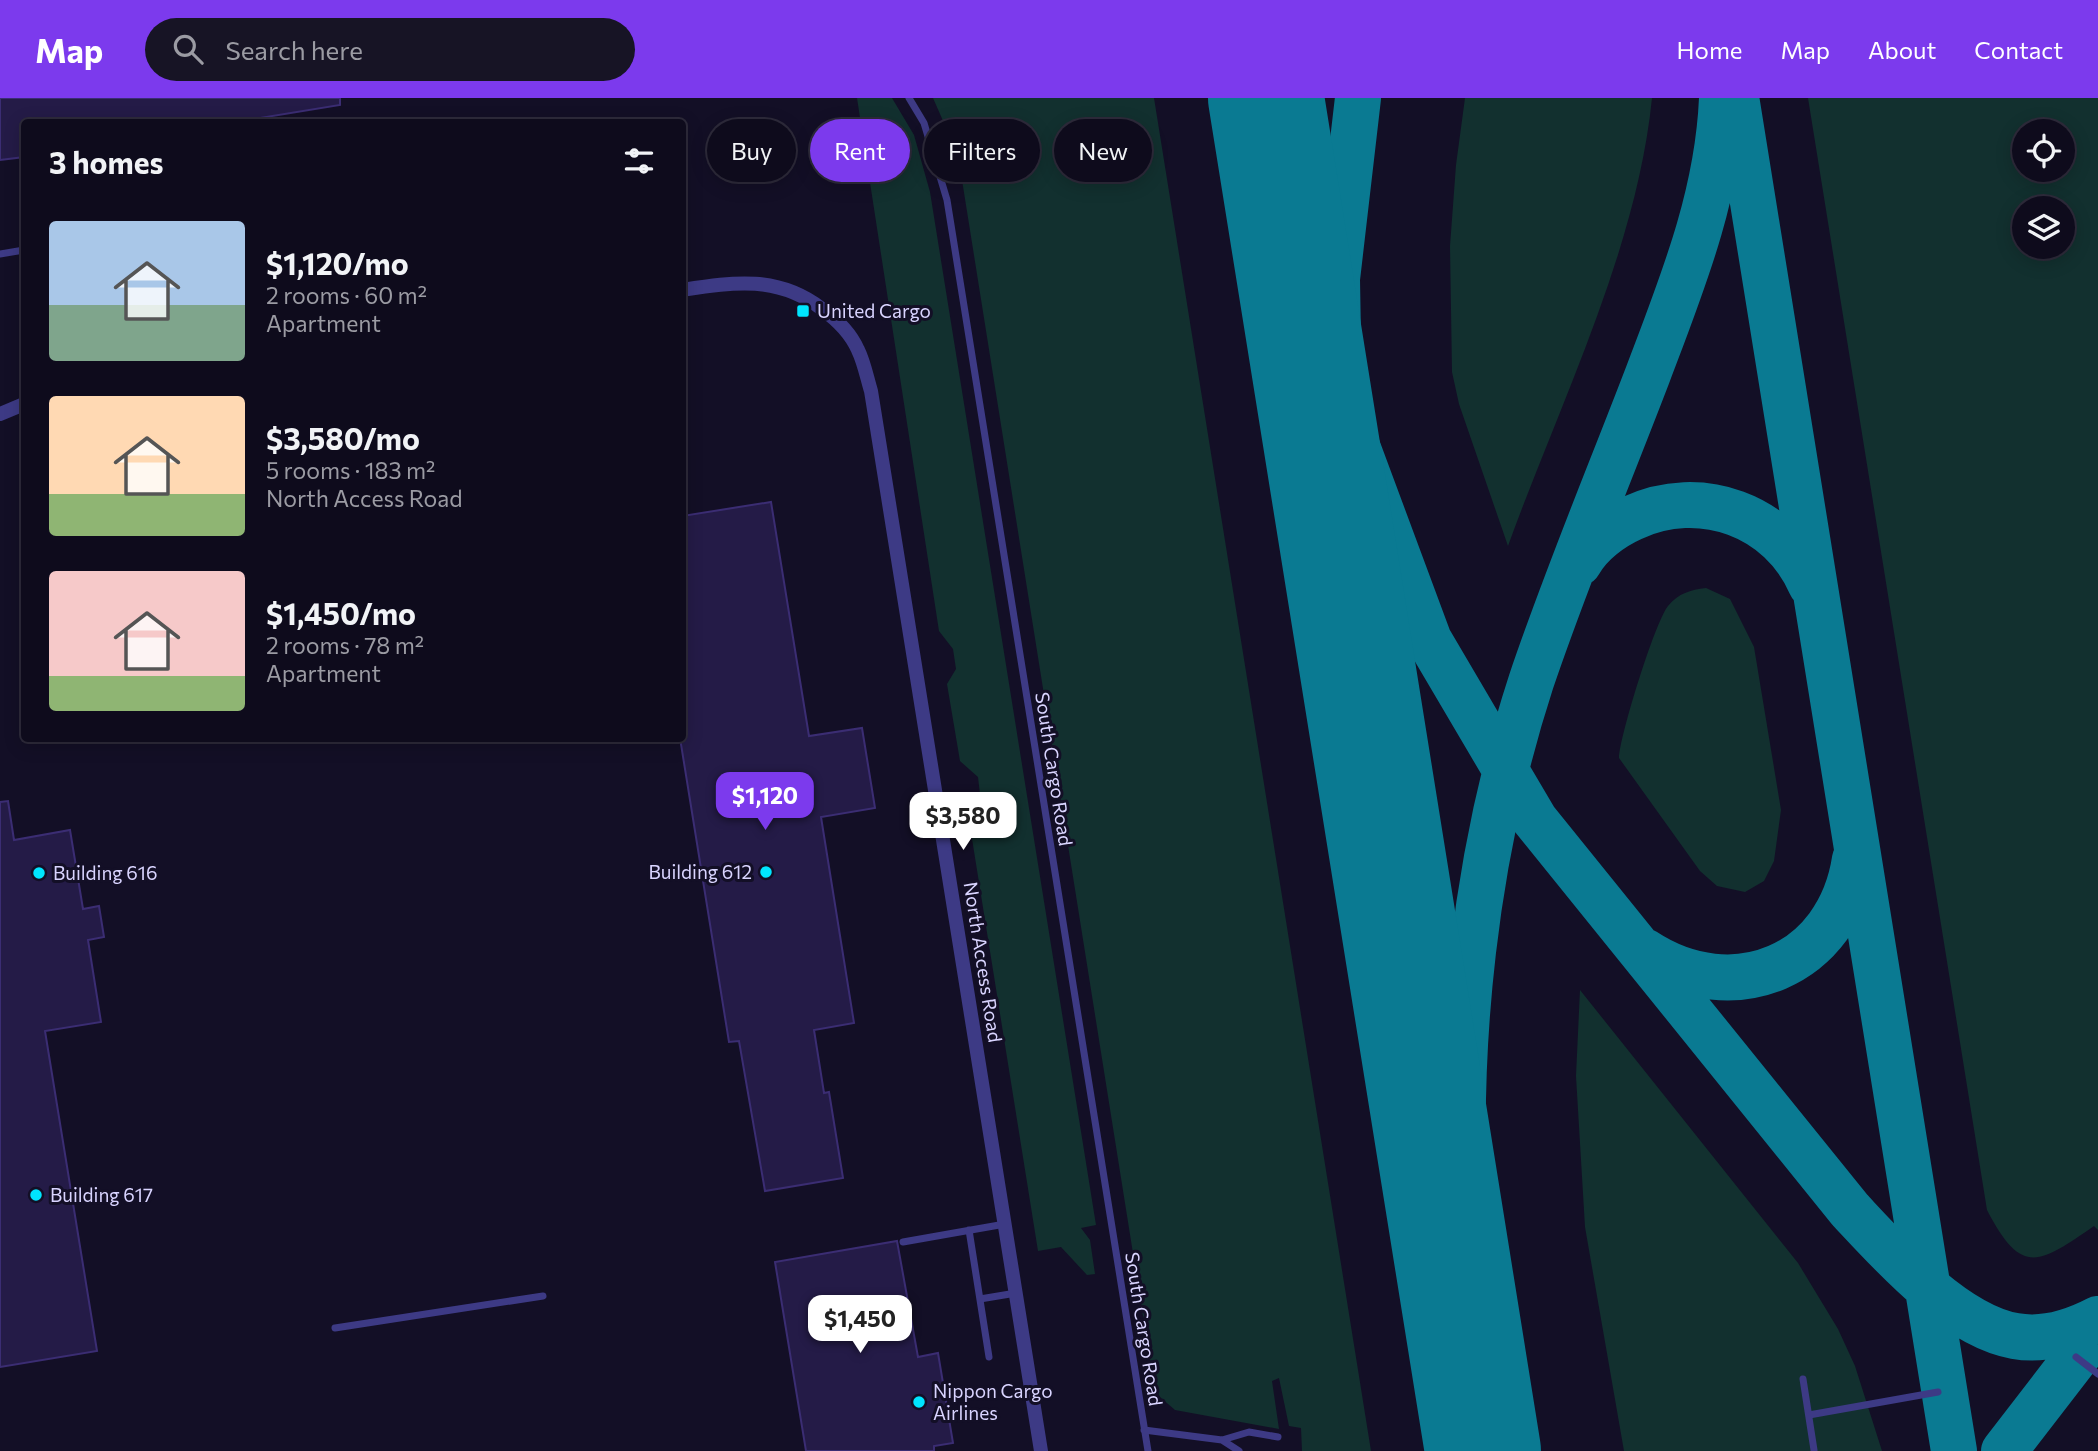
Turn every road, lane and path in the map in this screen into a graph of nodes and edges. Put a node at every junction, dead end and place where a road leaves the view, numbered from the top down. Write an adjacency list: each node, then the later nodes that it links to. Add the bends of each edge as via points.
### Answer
1 (909, 98): 20 (lane, South Cargo Road, via 925,123 947,200)
2 (21, 250): 3 (lane)
3 (0, 254)
4 (686, 289): 7 (street, North Access Road, via 750,281 782,286 804,295 834,318 858,349 871,391)
5 (21, 405): 6 (street)
6 (0, 414)
7 (1006, 1224): 8 (lane); 10 (street, North Access Road)
8 (969, 1230): 9 (lane); 12 (lane)
9 (903, 1241)
10 (1017, 1293): 12 (lane); 24 (street, North Access Road)
11 (543, 1296): 13 (lane)
12 (980, 1300): 14 (lane)
13 (335, 1328)
14 (989, 1357)
15 (2076, 1357): 16 (lane)
16 (2098, 1374)
17 (1803, 1380): 19 (lane)
18 (1938, 1392): 19 (lane)
19 (1809, 1415): 23 (lane)
20 (1144, 1430): 22 (lane); 25 (lane, South Cargo Road)
21 (1278, 1437): 22 (lane, via 1249,1432)
22 (1222, 1440): 26 (lane)
23 (1814, 1450)
24 (1041, 1451)
25 (1148, 1451)
26 (1239, 1451)

